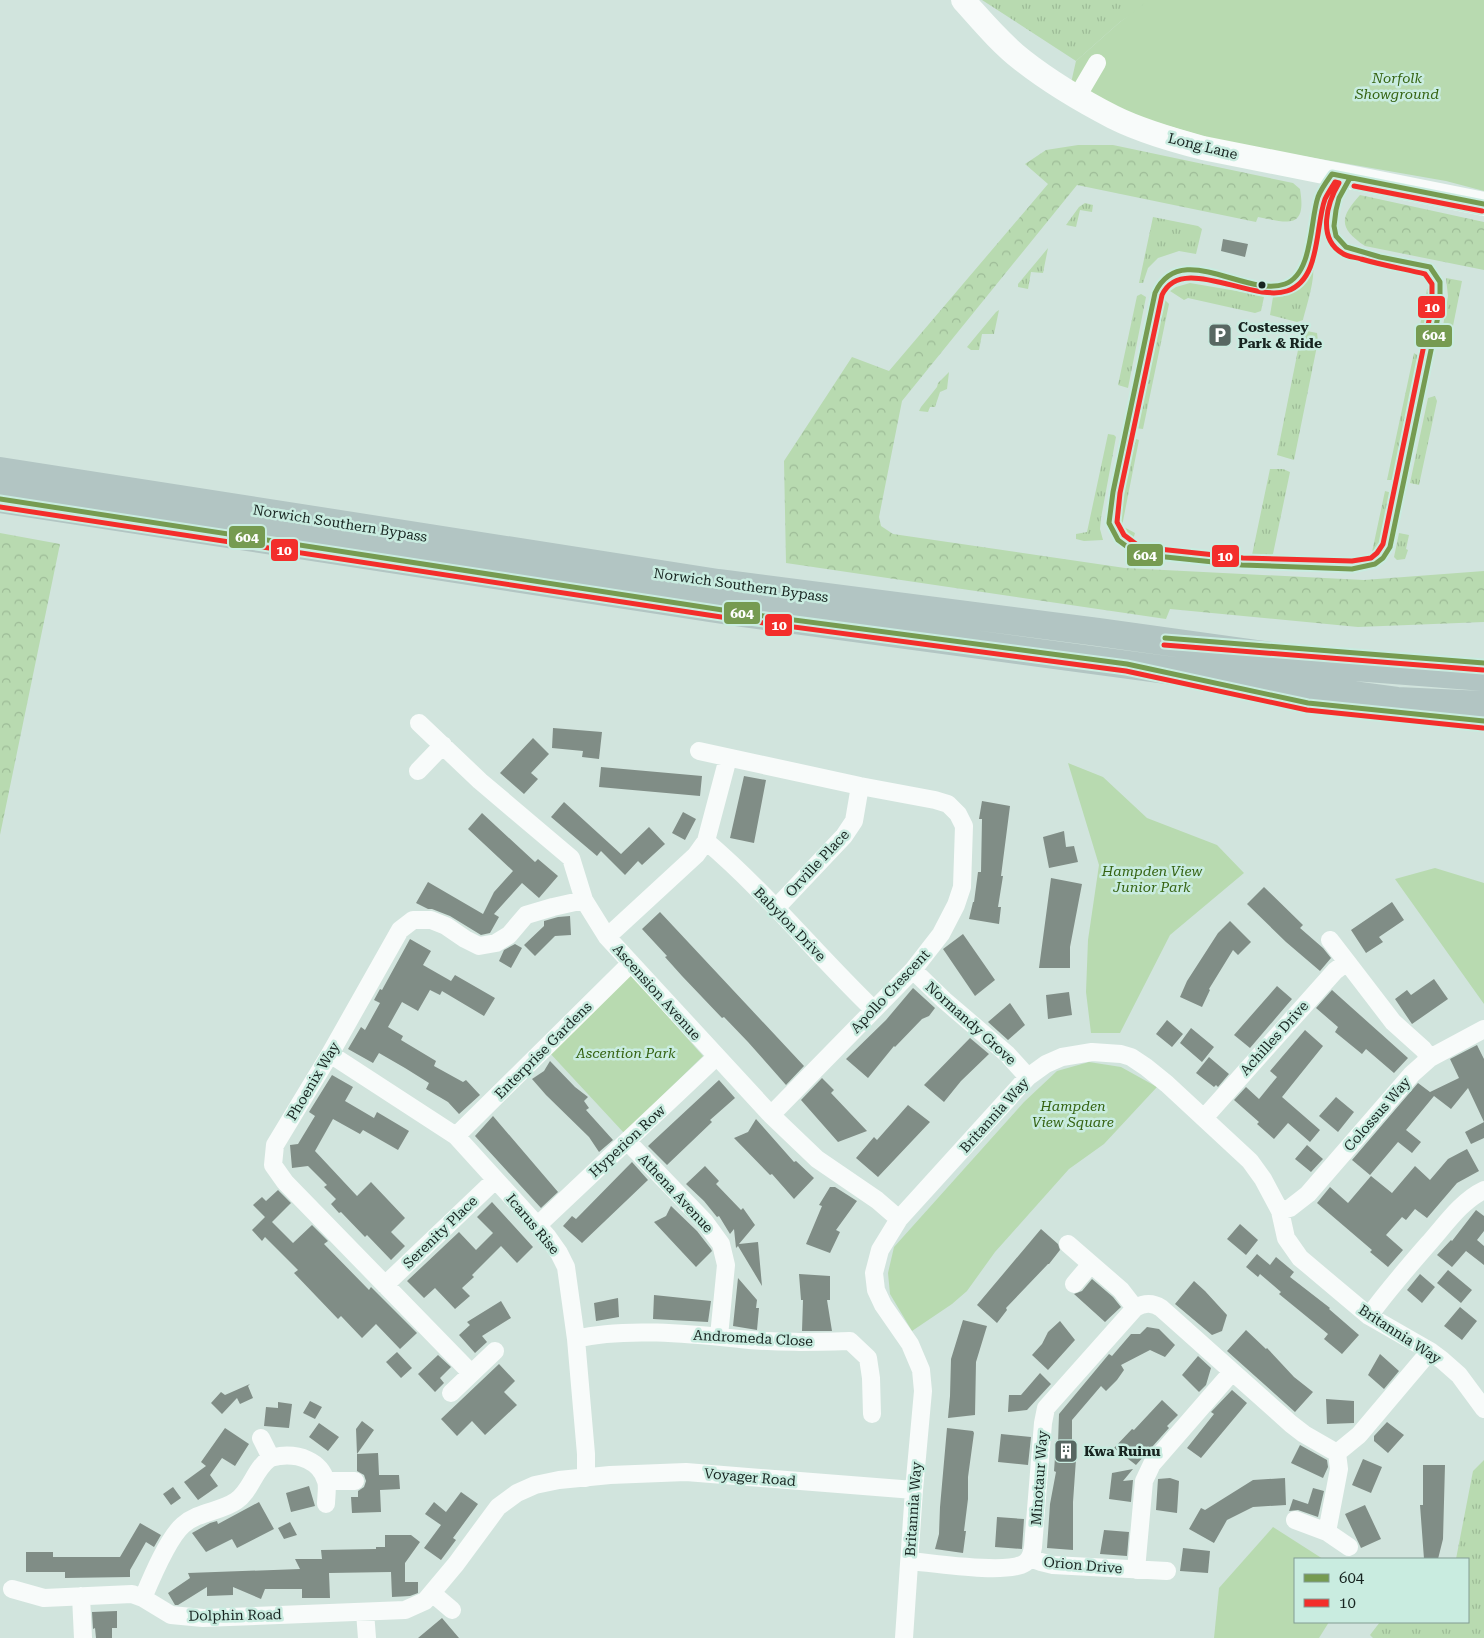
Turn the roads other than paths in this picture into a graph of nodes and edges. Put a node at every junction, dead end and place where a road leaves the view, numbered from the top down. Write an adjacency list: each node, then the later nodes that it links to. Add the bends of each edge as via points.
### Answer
1 (964, 0): 3 (street, Long Lane, via 1022,60)
2 (1097, 63): 3 (street)
3 (1077, 97): 4 (street, Long Lane, via 1114,118 1203,148)
4 (1484, 204)
5 (0, 471): 7 (highway, Norwich Southern Bypass, via 718,583)
6 (0, 499): 9 (highway, Norwich Southern Bypass, via 742,613)
7 (1098, 632): 8 (highway); 10 (highway, Norwich Southern Bypass, via 1342,666)
8 (1484, 663)
9 (1127, 664): 11 (highway, Norwich Southern Bypass, via 1396,700); 12 (highway, via 1308,703)
10 (1484, 677)
11 (1484, 705)
12 (1484, 721)
13 (419, 723): 14 (street, Ascension Avenue)
14 (443, 745): 17 (street); 20 (street, Ascension Avenue, via 480,781 571,858)
15 (699, 751): 16 (street, Apollo Crescent)
16 (728, 758): 18 (street, Apollo Crescent); 19 (street)
17 (418, 771)
18 (860, 786): 21 (street, Orville Place, via 854,822); 26 (street, Apollo Crescent, via 948,804 964,826 962,887 956,905 941,934)
19 (706, 841): 21 (street, Babylon Drive); 22 (street, via 696,855)
20 (584, 900): 22 (street, Ascension Avenue); 29 (street, Phoenix Way, via 526,915 509,935 496,943 479,946 446,926 430,920 413,920 400,930)
21 (776, 908): 27 (street, Babylon Drive)
22 (608, 937): 25 (street, Ascension Avenue)
23 (1330, 940): 24 (street)
24 (1347, 962): 31 (street, via 1393,1022); 34 (street, Achilles Drive)
25 (630, 963): 30 (street, Ascension Avenue); 35 (street, Enterprise Gardens)
26 (913, 970): 27 (street, Apollo Crescent); 32 (street, Normandy Grove)
27 (873, 1009): 33 (street, Apollo Crescent)
28 (1484, 1028): 31 (street, Colossus Way)
29 (330, 1054): 35 (street, Icarus Rise); 45 (street, Phoenix Way, via 275,1145 273,1165 285,1182)
30 (716, 1057): 33 (street, Ascension Avenue); 36 (street, Hyperion Row)
31 (1430, 1058): 39 (street, Colossus Way, via 1412,1074 1308,1194 1290,1208)
32 (1028, 1077): 34 (street, Britannia Way, via 1062,1057 1092,1052 1121,1054 1146,1067); 40 (street, Britannia Way)
33 (771, 1115): 40 (street, Ascension Avenue, via 816,1159 877,1200)
34 (1204, 1118): 39 (street, Britannia Way, via 1250,1161)
35 (456, 1136): 37 (street, Icarus Rise)
36 (627, 1141): 41 (street, Hyperion Row); 48 (street, Athena Avenue, via 705,1222 721,1244 726,1265)
37 (496, 1180): 41 (street, Icarus Rise); 45 (street, Serenity Place)
38 (1484, 1190): 47 (street, via 1466,1201)
39 (1280, 1211): 47 (street, Britannia Way, via 1286,1238 1300,1258)
40 (899, 1219): 63 (street, Britannia Way, via 880,1250 874,1273 876,1290 883,1305 910,1344 922,1370)
41 (538, 1225): 49 (street, Icarus Rise, via 566,1267)
42 (1068, 1244): 43 (street)
43 (1091, 1264): 44 (street); 46 (street, via 1121,1290)
44 (1074, 1284)
45 (385, 1285): 52 (street, Phoenix Way)
46 (1135, 1308): 53 (street, via 1143,1304 1161,1308); 68 (street, Minotaur Way, via 1046,1408)
47 (1369, 1316): 51 (street, Britannia Way)
48 (719, 1336): 49 (street, Andromeda Close, via 623,1333); 56 (street, Andromeda Close, via 790,1342 850,1340 868,1358)
49 (576, 1339): 60 (street, Icarus Rise)
50 (495, 1351): 52 (street)
51 (1430, 1351): 55 (street, Britannia Way, via 1459,1375); 58 (street, via 1364,1429)
52 (472, 1372): 54 (street)
53 (1232, 1372): 58 (street, via 1304,1434); 70 (street, Orion Drive, via 1152,1464 1144,1481)
54 (451, 1393)
55 (1484, 1409)
56 (872, 1414)
57 (261, 1438): 59 (street)
58 (1337, 1453): 66 (street, via 1339,1469)
59 (271, 1458): 61 (street, via 291,1455 307,1459 318,1467); 75 (street, via 236,1501 198,1515 182,1525 166,1549)
60 (586, 1478): 63 (street, Voyager Road, via 686,1472); 73 (street, Dolphin Road, via 535,1485 498,1507)
61 (326, 1481): 62 (street); 64 (street)
62 (355, 1481)
63 (914, 1490): 69 (street, Britannia Way)
64 (326, 1504)
65 (1295, 1520): 66 (street)
66 (1327, 1532): 67 (street)
67 (1349, 1546)
68 (1030, 1558): 69 (street, via 1024,1564 1004,1569); 70 (street, Orion Drive, via 1053,1565)
69 (910, 1561): 80 (street, Britannia Way)
70 (1136, 1570): 71 (street, Orion Drive)
71 (1167, 1572)
72 (12, 1588): 74 (street, Dolphin Road, via 44,1598)
73 (432, 1593): 76 (street); 77 (street, Dolphin Road, via 425,1602 405,1610)
74 (81, 1596): 75 (street, Dolphin Road, via 132,1594); 78 (street)
75 (143, 1598): 77 (street, Dolphin Road, via 171,1615 203,1618)
76 (452, 1610)
77 (365, 1612): 79 (street)
78 (83, 1638)
79 (367, 1638)
80 (904, 1638)

